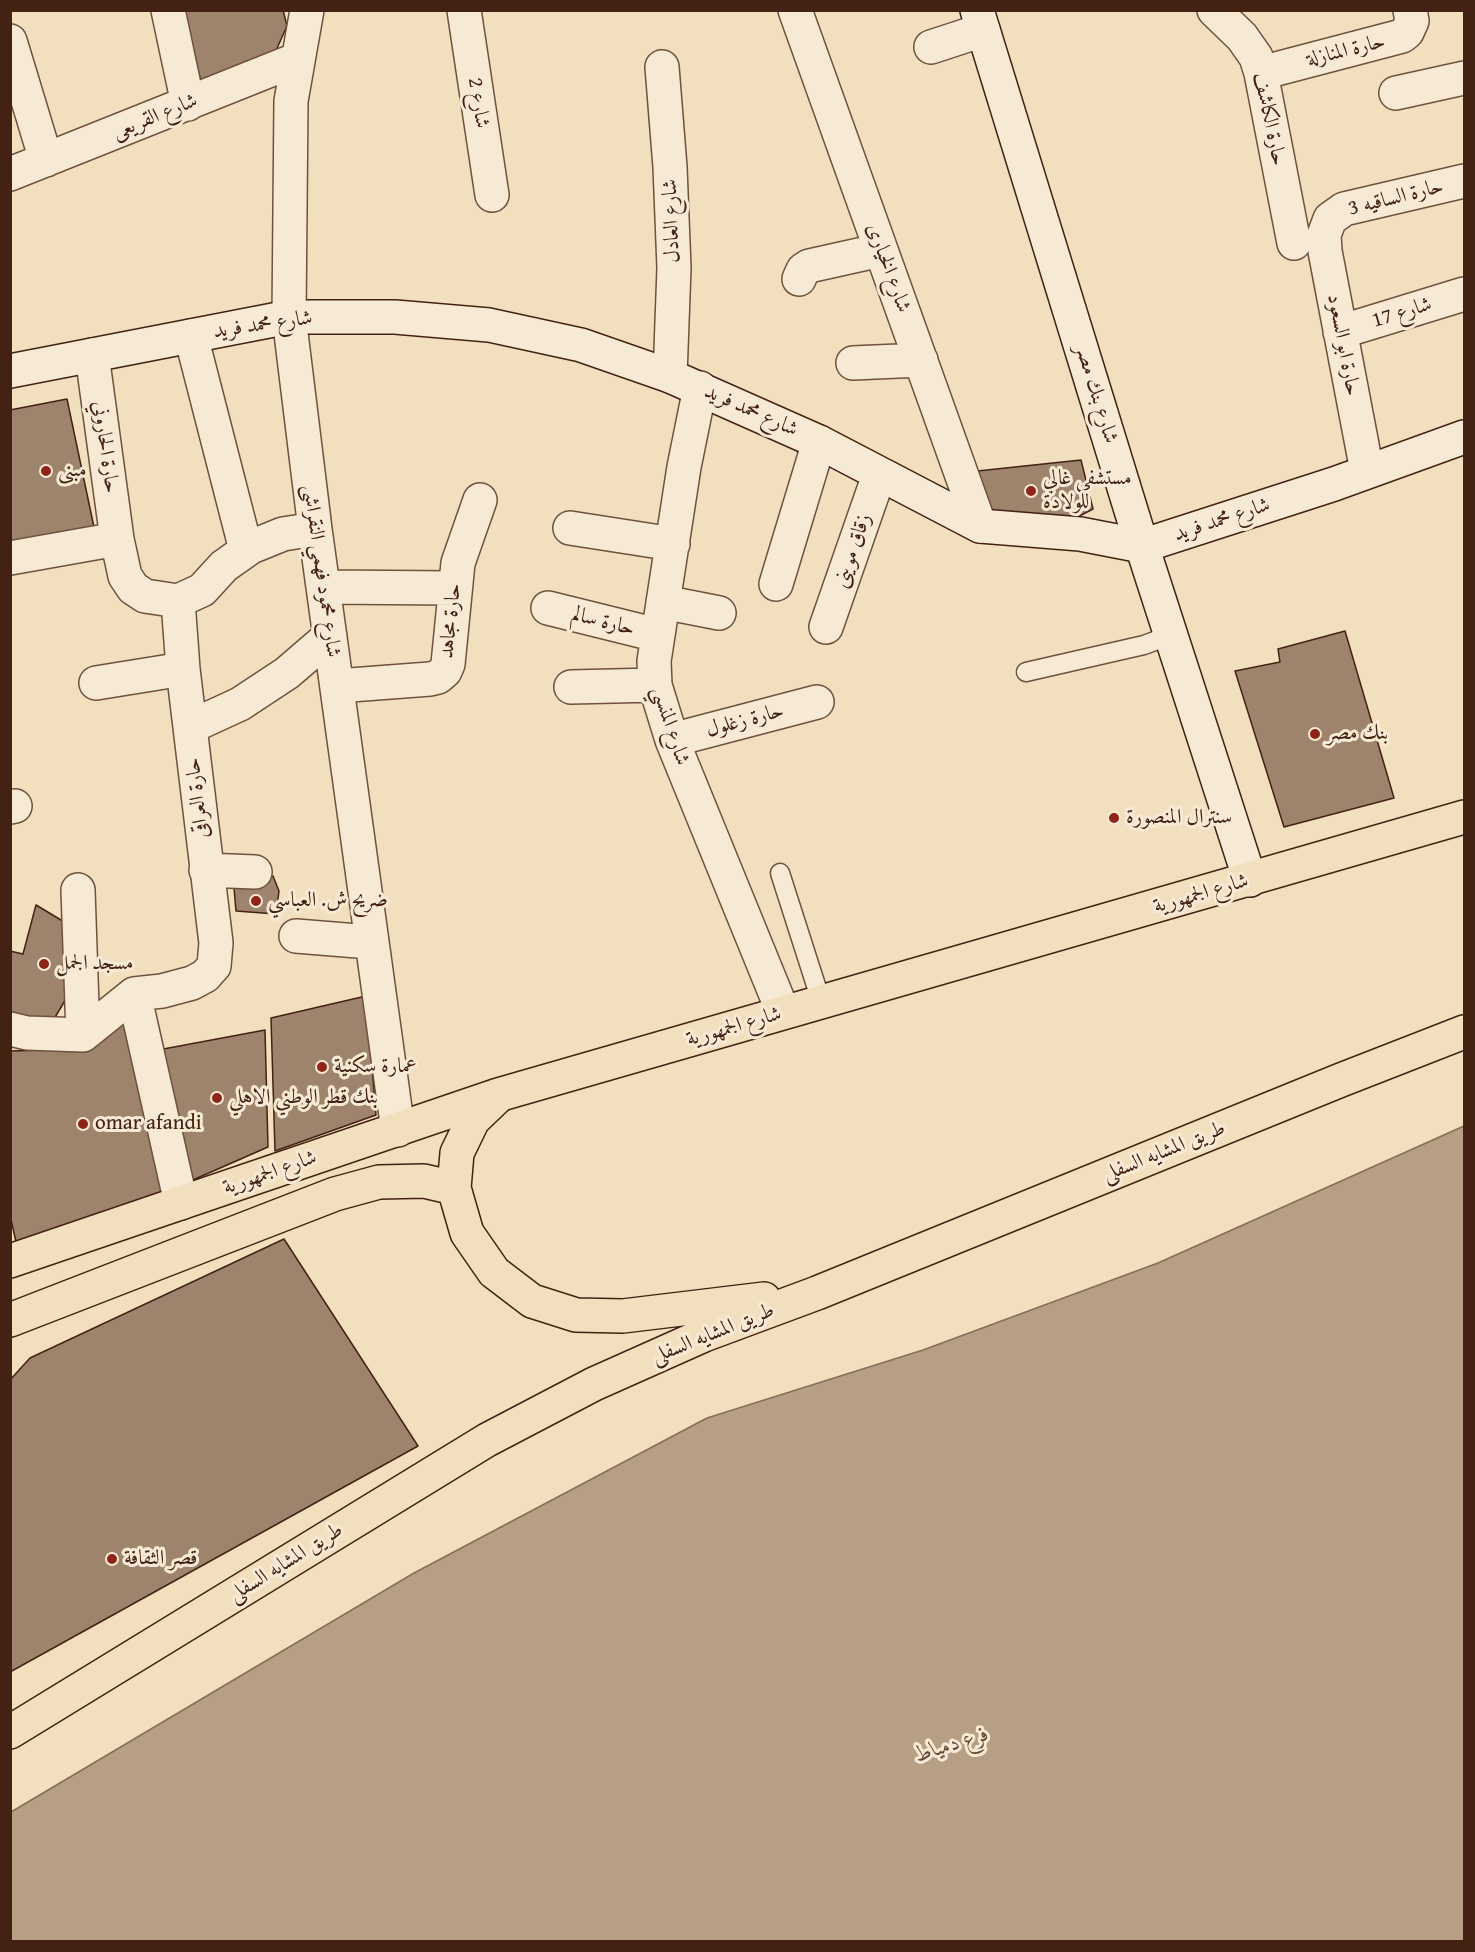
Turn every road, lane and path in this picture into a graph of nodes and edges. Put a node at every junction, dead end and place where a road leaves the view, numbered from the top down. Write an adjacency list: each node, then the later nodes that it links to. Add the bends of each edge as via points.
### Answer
1 (168, 10): 15 (street)
2 (307, 10): 10 (street, شارع محمود فهمي النقراشى)
3 (464, 10): 19 (street, شارع 2)
4 (795, 10): 22 (street, شارع الخيارى)
5 (1214, 10): 12 (street, حارة الكاشف, via 1242,37 1256,57)
6 (1410, 10): 12 (street, حارة المنازلة, via 1412,21 1402,36)
7 (980, 20): 9 (street); 43 (street, شارع بنك مصر)
8 (10, 41): 16 (street)
9 (931, 47)
10 (298, 59): 15 (street, شارع القريعى); 25 (street, شارع محمود فهمي النقراشى, via 291,101)
11 (662, 67): 32 (street, شارع العادل)
12 (1261, 73): 21 (street, حارة الكاشف)
13 (1464, 78): 14 (street)
14 (1396, 93)
15 (188, 104): 16 (street, شارع القريعى)
16 (46, 160): 17 (street, شارع القريعى)
17 (10, 174)
18 (1464, 181): 20 (street, حارة الساقيه 3, via 1344,208)
19 (492, 195)
20 (1330, 219): 26 (street, حارة ابو السعود, via 1324,235 1325,251)
21 (1294, 243)
22 (881, 250): 23 (street, via 808,266); 29 (street, شارع الخيارى)
23 (800, 279)
24 (1464, 294): 26 (street, شارع 17)
25 (290, 317): 27 (street, شارع محمد فريد); 32 (street, شارع محمد فريد, via 394,317 489,325 581,345); 40 (street, شارع محمود فهمي النقراشى)
26 (1340, 332): 35 (street, حارة ابو السعود)
27 (191, 336): 28 (street, شارع محمد فريد); 44 (street)
28 (92, 355): 31 (street, شارع محمد فريد); 41 (street, حارة الحاروني)
29 (921, 360): 30 (street); 38 (street, شارع الخيارى)
30 (853, 363)
31 (10, 371)
32 (685, 382): 34 (street, شارع محمد فريد); 42 (street, شارع المنسي, via 684,467)
33 (1464, 437): 35 (street, شارع محمد فريد)
34 (819, 442): 36 (street, شارع محمد فريد); 46 (street)
35 (1367, 471): 43 (street, شارع محمد فريد)
36 (879, 475): 38 (street, شارع محمد فريد); 53 (street, زقاق موينى)
37 (480, 500): 48 (street, حارة مجاهد, via 465,539)
38 (980, 526): 43 (street, شارع محمد فريد, via 1080,534)
39 (570, 528): 42 (street)
40 (315, 529): 44 (street, via 283,534); 47 (street, شارع محمود فهمي النقراشى)
41 (117, 538): 45 (street); 49 (street, حارة الحاروني, via 124,576 133,588 145,597)
42 (673, 544): 50 (street, شارع المنسي)
43 (1142, 546): 56 (street, شارع بنك مصر)
44 (246, 550): 49 (street, via 202,590)
45 (10, 558)
46 (776, 584)
47 (323, 588): 48 (street); 54 (street, شارع محمود فهمي النقراشى)
48 (454, 588): 61 (street, حارة مجاهد, via 448,664 438,677)
49 (178, 602): 57 (street, حارة العراقى)
50 (663, 602): 52 (street); 55 (street, شارع المنسي)
51 (548, 608): 55 (street, حارة سالم)
52 (719, 613)
53 (826, 627)
54 (330, 636): 61 (street, شارع محمود فهمي النقراشى); 64 (street, via 287,673 240,704)
55 (657, 636): 60 (street, شارع المنسي)
56 (1171, 636): 58 (lane); 70 (street, شارع بنك مصر)
57 (183, 669): 59 (street); 64 (street, حارة العراقى)
58 (1026, 672)
59 (96, 683)
60 (655, 685): 62 (street); 65 (street, شارع المنسي)
61 (337, 686): 73 (street, شارع محمود فهمي النقراشى)
62 (571, 687)
63 (817, 702): 65 (street, حارة زغلول)
64 (190, 727): 67 (street, حارة العراقى)
65 (672, 740): 76 (street, شارع المنسي)
66 (1464, 817): 70 (main road, شارع الجمهورية)
67 (206, 870): 68 (street); 74 (street, حارة العراقى, via 216,943 214,966 192,983)
68 (255, 872)
69 (780, 873): 75 (lane)
70 (1250, 880): 75 (main road, شارع الجمهورية)
71 (78, 890): 79 (street)
72 (296, 936): 73 (street)
73 (370, 942): 81 (street, شارع محمود فهمي النقراشى)
74 (134, 994): 79 (street); 83 (street)
75 (821, 1001): 76 (main road, شارع الجمهورية)
76 (783, 1012): 80 (main road, شارع الجمهورية)
77 (10, 1029): 79 (street)
78 (1464, 1032): 85 (main road, طريق المشايه السفلى)
79 (83, 1035)
80 (498, 1095): 81 (main road, شارع الجمهورية); 82 (main road, via 473,1120 457,1153)
81 (398, 1130): 83 (main road, شارع الجمهورية)
82 (454, 1188): 85 (main road, via 467,1233 494,1272 532,1301 576,1315 623,1316); 86 (main road, شارع الجمهورية, via 424,1181 378,1182 335,1194)
83 (182, 1203): 84 (main road, شارع الجمهورية)
84 (11, 1256)
85 (817, 1293): 87 (main road, طريق المشايه السفلى, via 704,1335 594,1384 487,1440)
86 (10, 1320)
87 (10, 1732)

